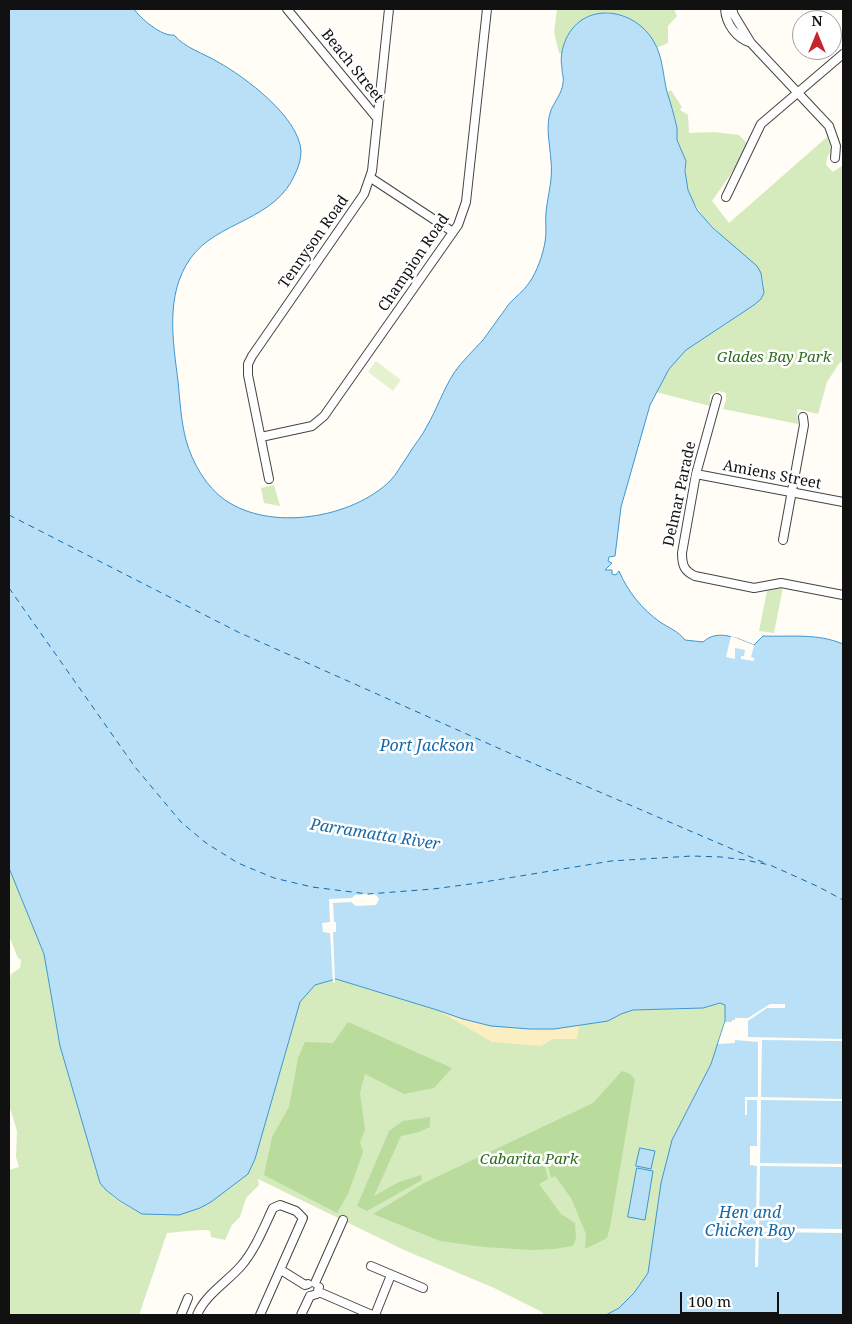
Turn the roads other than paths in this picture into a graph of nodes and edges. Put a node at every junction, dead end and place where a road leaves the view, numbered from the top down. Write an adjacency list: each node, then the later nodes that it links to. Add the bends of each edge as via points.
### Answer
1 (287, 9): 9 (street, Beach Street)
2 (389, 9): 9 (street, Tennyson Road)
3 (488, 9): 13 (street, Champion Road, via 466,202)
4 (725, 9): 6 (street, via 730,25 742,40)
5 (732, 9): 6 (street)
6 (751, 43): 8 (street)
7 (843, 54): 8 (street)
8 (798, 92): 10 (street, via 829,126 836,146); 12 (street, via 761,124)
9 (376, 118): 11 (street, Tennyson Road)
10 (835, 158)
11 (371, 178): 13 (street); 16 (street, Tennyson Road, via 364,194 249,360 247,370)
12 (726, 197)
13 (453, 232): 16 (street, Champion Road, via 319,422)
14 (717, 398): 17 (street, Delmar Parade)
15 (803, 417): 19 (street)
16 (261, 437): 18 (street, Tennyson Road)
17 (696, 474): 19 (street, Amiens Street); 22 (street, Delmar Parade, via 682,554 682,562 688,572 754,588 781,583)
18 (269, 479)
19 (792, 493): 20 (street, Amiens Street); 21 (street)
20 (843, 502)
21 (783, 540)
22 (843, 595)
23 (343, 1220): 27 (street)
24 (372, 1266): 26 (street)
25 (281, 1270): 27 (street, via 305,1285); 33 (street, via 303,1218 296,1211 280,1205 273,1208 242,1265 207,1300); 34 (street)
26 (391, 1275): 28 (street); 36 (street)
27 (312, 1284): 29 (street, via 319,1287); 30 (street, via 306,1290)
28 (423, 1288)
29 (319, 1292): 30 (street); 36 (street)
30 (310, 1296): 35 (street)
31 (188, 1298): 32 (street)
32 (181, 1315)
33 (197, 1315)
34 (260, 1315)
35 (301, 1315)
36 (373, 1315)

